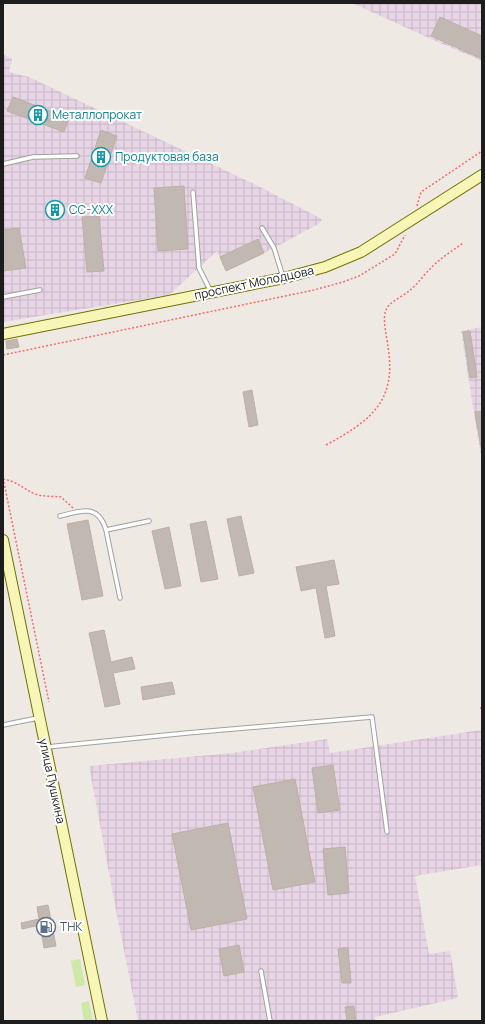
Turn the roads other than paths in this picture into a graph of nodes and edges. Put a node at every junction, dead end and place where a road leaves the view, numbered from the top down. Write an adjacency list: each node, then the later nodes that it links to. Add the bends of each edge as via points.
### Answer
1 (77, 156): 2 (lane, via 33,157)
2 (3, 164)
3 (482, 175): 6 (main road, проспект Молодцова, via 361,252 331,265)
4 (194, 192): 8 (lane, via 199,268)
5 (262, 228): 6 (lane, via 274,248)
6 (284, 278): 8 (main road, проспект Молодцова)
7 (40, 290): 9 (lane)
8 (211, 293): 10 (main road, проспект Молодцова)
9 (3, 297)
10 (3, 334)
11 (60, 516): 13 (lane, via 92,511 99,515)
12 (149, 522): 13 (lane)
13 (106, 530): 15 (lane)
14 (3, 540): 16 (main road, улица Пушкина)
15 (120, 598)
16 (39, 718): 17 (lane); 18 (main road, улица Пушкина)
17 (3, 725)
18 (46, 748): 19 (lane, via 372,717); 21 (main road, улица Пушкина)
19 (387, 832)
20 (261, 972): 22 (lane)
21 (102, 1021)
22 (270, 1021)

